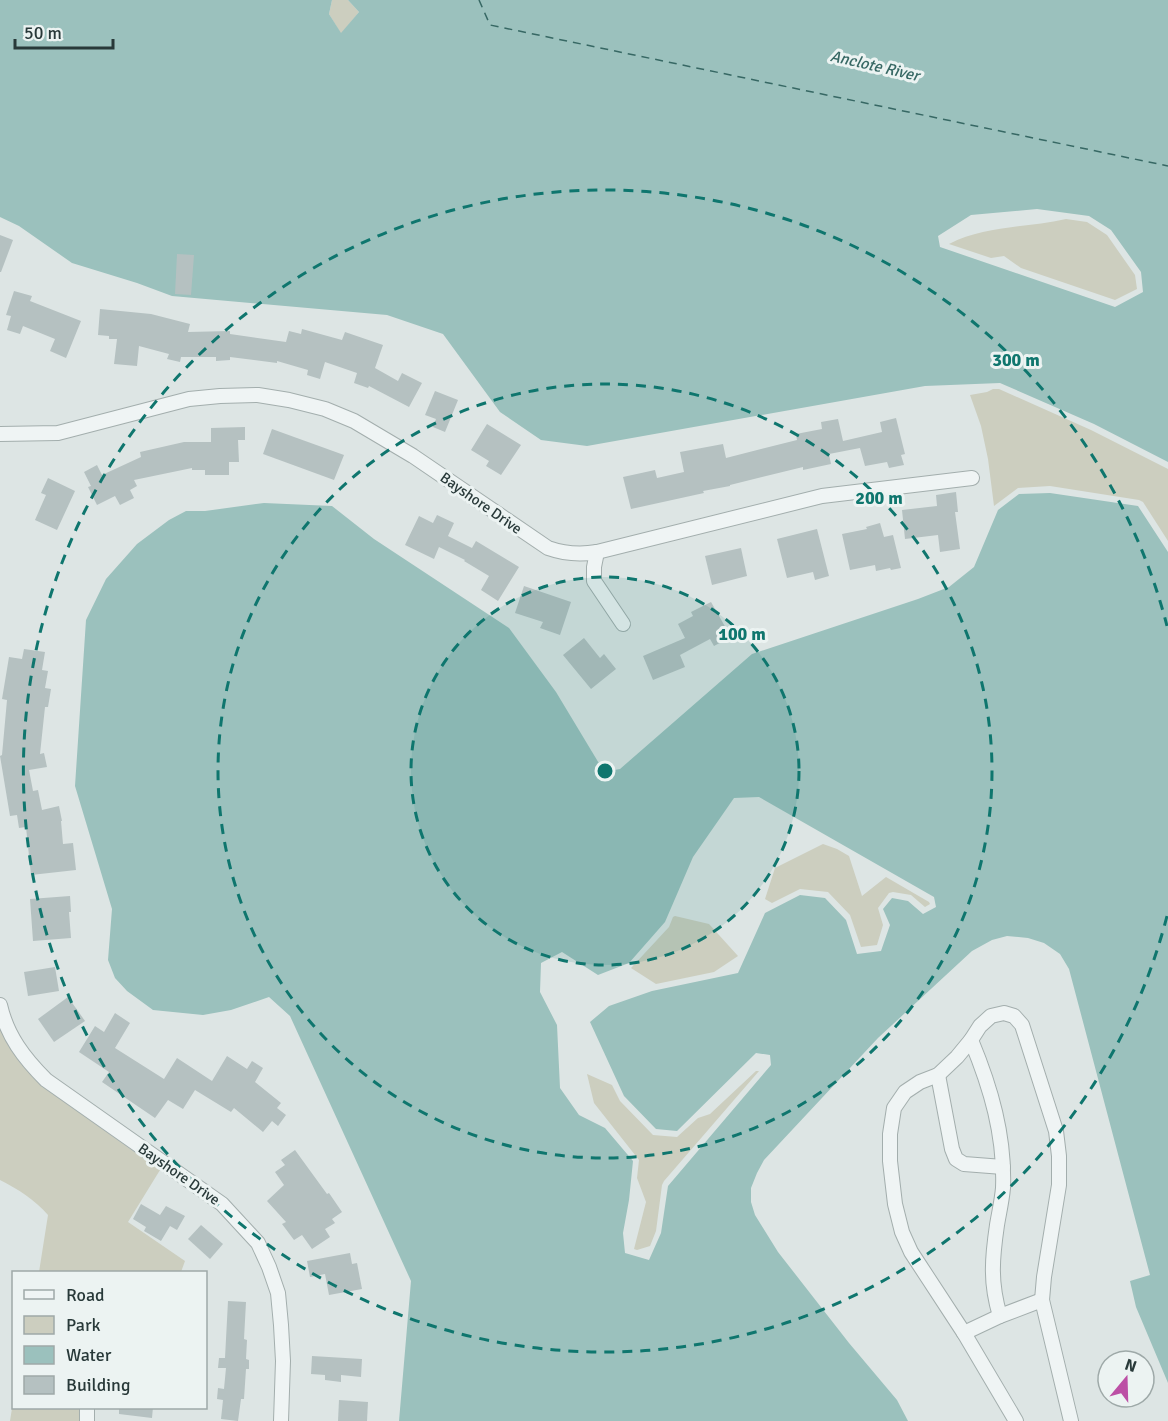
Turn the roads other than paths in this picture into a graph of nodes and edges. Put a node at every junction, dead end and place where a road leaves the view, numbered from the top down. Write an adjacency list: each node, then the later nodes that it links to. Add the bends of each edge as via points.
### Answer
1 (0, 434): 3 (street, Bayshore Drive, via 58,433 189,399 258,396 289,400 354,421 413,456 548,548 564,554)
2 (972, 478): 3 (street, Bayshore Drive, via 822,496)
3 (597, 552): 4 (street, via 594,581)
4 (623, 624)
5 (0, 1005): 12 (street, Bayshore Drive, via 26,1060 46,1080 222,1204 258,1244 278,1293 283,1361)
6 (971, 1040): 7 (street); 8 (street, via 995,1109); 9 (street, via 991,1016 1014,1016 1022,1025 1056,1131 1059,1185)
7 (938, 1075): 8 (street, via 956,1159 964,1164); 11 (street, via 904,1092 894,1108 890,1161 902,1232)
8 (1003, 1167): 10 (street, via 993,1277)
9 (1042, 1300): 10 (street); 14 (street)
10 (1000, 1316): 11 (street)
11 (964, 1333): 13 (street)
12 (281, 1421)
13 (1016, 1421)
14 (1071, 1421)

